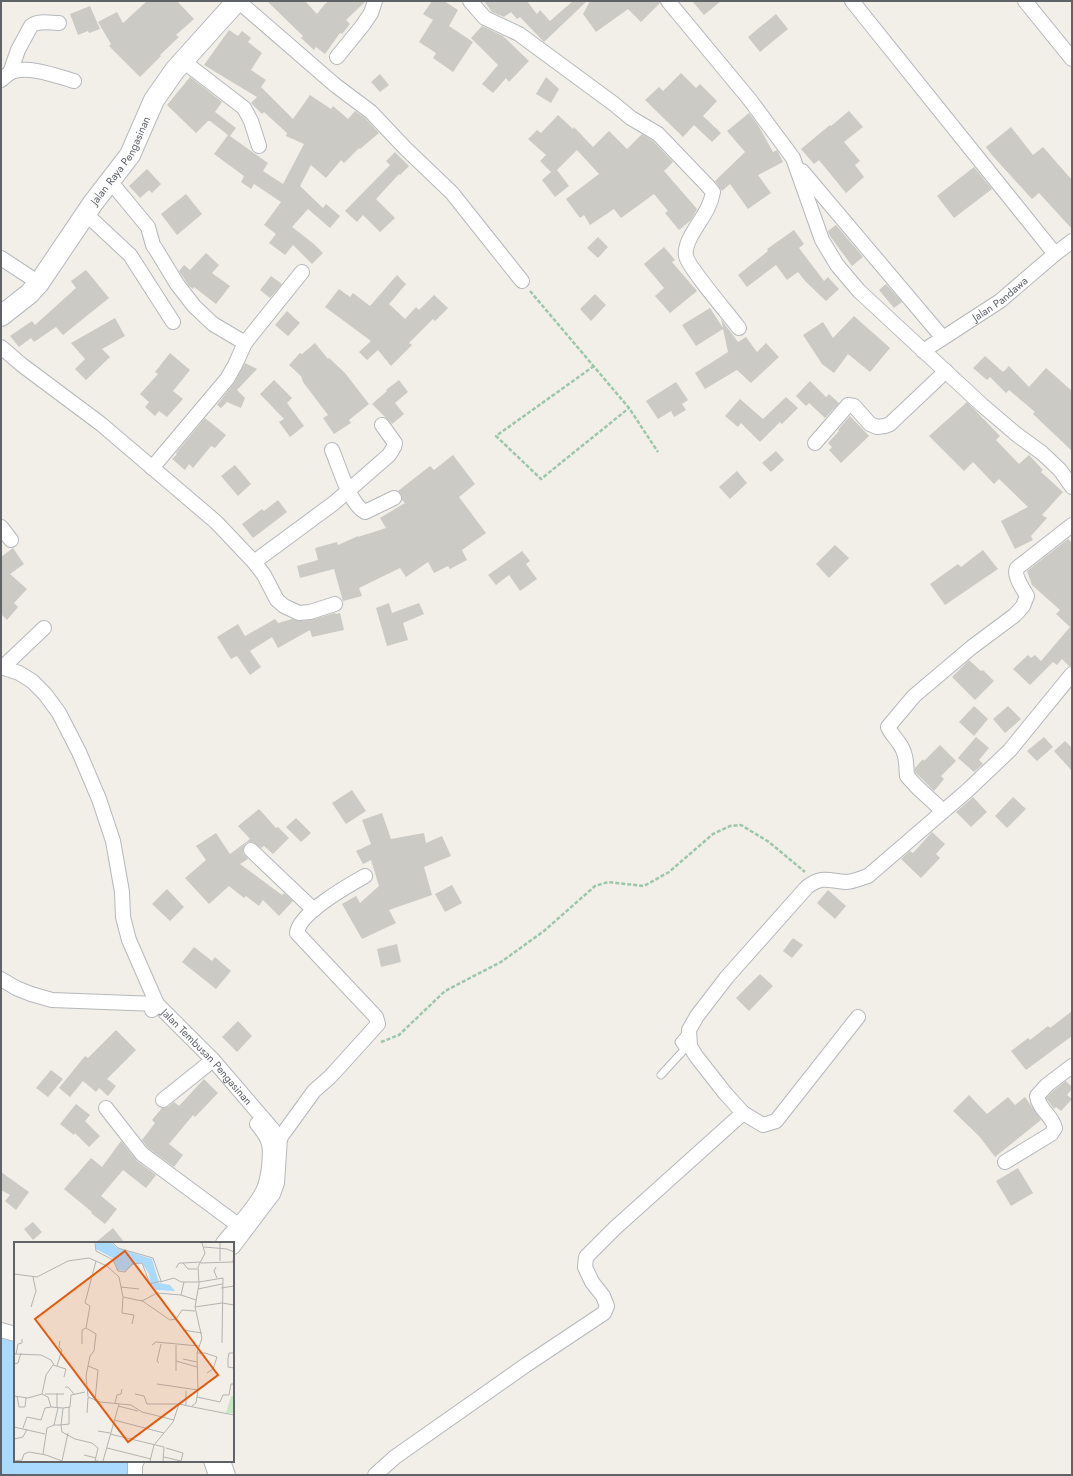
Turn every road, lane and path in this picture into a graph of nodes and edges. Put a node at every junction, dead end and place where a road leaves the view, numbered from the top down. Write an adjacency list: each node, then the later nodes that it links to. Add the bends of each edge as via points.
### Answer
1 (237, 1): 10 (main road, Jalan Raya Pengasinan); 21 (street, via 334,85 372,112 452,193)
2 (375, 1): 8 (street, via 363,25)
3 (470, 1): 25 (street, via 485,18 519,34 631,118 658,134 713,192 712,201 690,238 686,257)
4 (668, 1): 14 (street, via 750,100)
5 (852, 1): 18 (street)
6 (1025, 1): 9 (street)
7 (59, 23): 11 (street, via 39,22 31,26)
8 (337, 57)
9 (1072, 60)
10 (183, 61): 13 (street, via 244,108); 15 (main road, Jalan Raya Pengasinan, via 154,100 130,156)
11 (5, 76): 12 (street, via 24,70)
12 (74, 80)
13 (259, 146)
14 (796, 164): 26 (street); 29 (street, via 820,233 837,265 859,291)
15 (110, 180): 16 (main road, Jalan Raya Pengasinan); 27 (street, via 148,227 154,246 194,306 213,324)
16 (86, 214): 22 (main road, Jalan Raya Pengasinan); 24 (street, via 130,256)
17 (1072, 241): 18 (street, Jalan Pandawa)
18 (1055, 254): 26 (street, Jalan Pandawa, via 1000,301)
19 (1, 258): 22 (street)
20 (302, 272): 27 (street)
21 (522, 281): 30 (path)
22 (39, 283): 23 (main road, Jalan Raya Pengasinan)
23 (1, 316)
24 (174, 322)
25 (739, 328)
26 (943, 338): 29 (street, Jalan Pandawa)
27 (245, 343): 37 (street, via 227,379)
28 (1, 347): 37 (street, via 101,424)
29 (924, 351): 31 (street)
30 (594, 366): 32 (path); 32 (path, via 496,436 541,480)
31 (946, 371): 34 (street, via 890,424 877,427 870,424 854,406 848,405); 38 (street, via 1016,434 1042,453 1060,470)
32 (629, 408): 36 (path)
33 (382, 426): 39 (street, via 395,443 394,447)
34 (814, 443)
35 (332, 450): 39 (street)
36 (658, 452)
37 (152, 468): 44 (street, via 216,522)
38 (1072, 487)
39 (349, 490): 40 (street, via 358,507 365,512); 44 (street)
40 (394, 498)
41 (1072, 525): 49 (street, via 1017,568 1016,575 1027,596 1016,615 972,647 914,696 888,728 900,743 907,758 907,776)
42 (1, 527): 43 (street)
43 (11, 540)
44 (254, 562): 45 (street, via 278,600 290,610 299,613 310,612)
45 (335, 604)
46 (44, 628): 47 (street)
47 (2, 667): 55 (street, via 32,681 45,694 59,713 79,752 113,841 122,892 123,917)
48 (1072, 674): 49 (street, via 1010,750)
49 (944, 812): 52 (street, via 868,876 848,882)
50 (250, 850): 53 (street)
51 (365, 876): 53 (street, via 337,892)
52 (816, 880): 57 (street, via 727,976 696,1016); 58 (path, via 769,842 741,825 730,826 713,834 669,872 644,886 608,882 595,886 544,931 507,958 445,991 399,1035)
53 (314, 910): 65 (street, via 297,933 376,1017 378,1024 314,1091)
54 (2, 983): 55 (street, Jalan Tembusan Pengasinan, via 19,996 54,1009)
55 (154, 1007): 59 (street, Jalan Tembusan Pengasinan)
56 (858, 1017): 64 (street, via 776,1121 763,1125)
57 (690, 1030): 61 (lane, via 679,1042 683,1051); 64 (street, via 690,1046 696,1056)
58 (379, 1042)
59 (209, 1062): 62 (street); 65 (street, Jalan Tembusan Pengasinan, via 264,1132)
60 (1072, 1066): 66 (street, via 1047,1084 1037,1096 1038,1103 1054,1123 1055,1128 1051,1134)
61 (661, 1074)
62 (163, 1100)
63 (106, 1108): 68 (street, via 142,1154)
64 (743, 1113): 79 (street, via 586,1257 585,1267 607,1306 604,1313 457,1413 395,1457)
65 (275, 1141): 67 (street, via 264,1190)
66 (1005, 1162)
67 (253, 1214): 68 (street); 70 (street)
68 (238, 1225): 69 (street)
69 (224, 1242)
70 (234, 1246)
71 (1, 1330): 72 (street)
72 (14, 1334)
73 (136, 1462): 76 (street)
74 (212, 1462): 77 (street)
75 (223, 1462): 78 (street)
76 (135, 1475)
77 (216, 1475)
78 (228, 1475)
79 (375, 1475)

